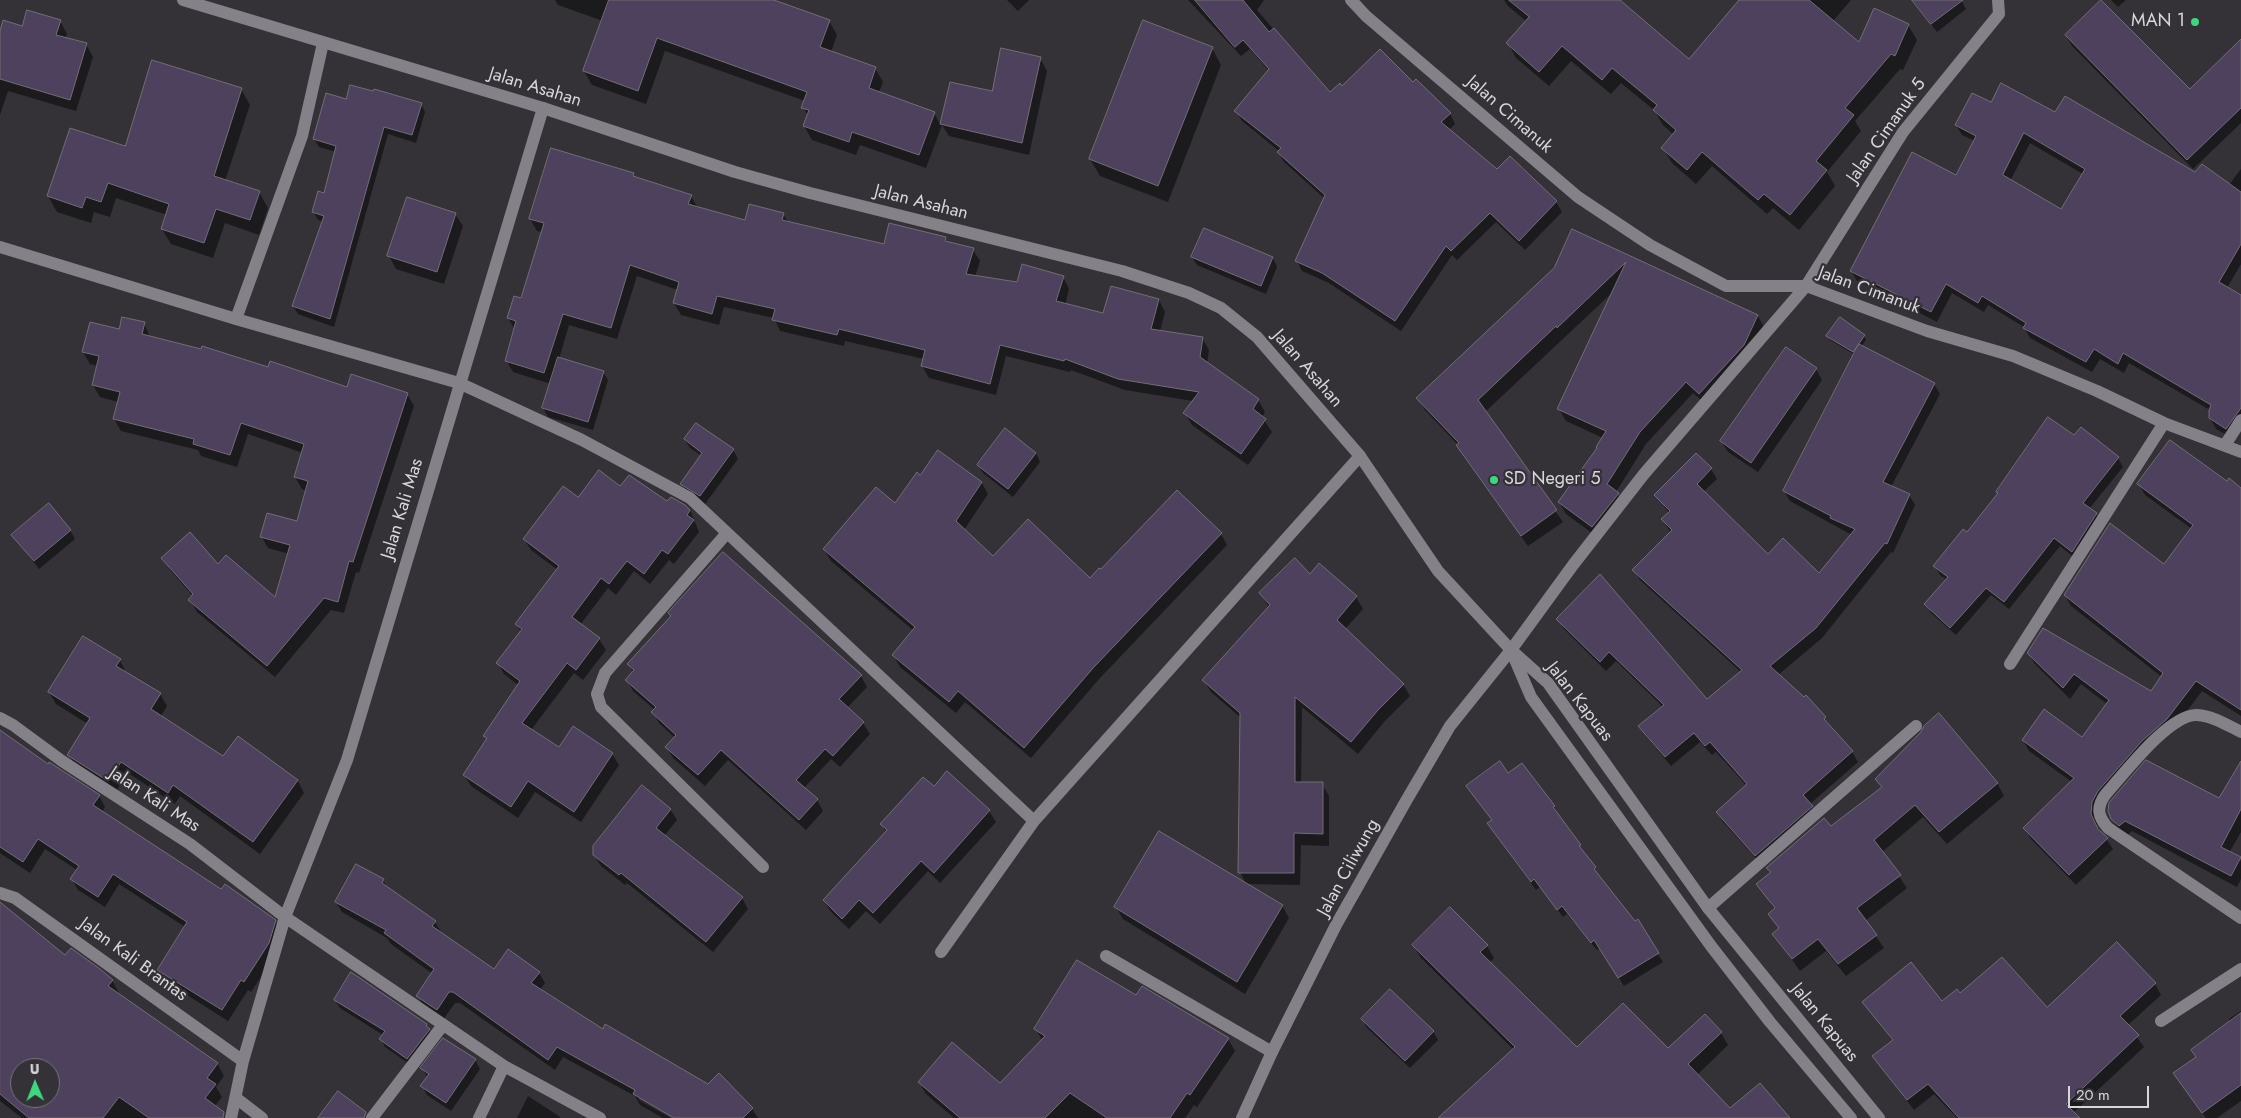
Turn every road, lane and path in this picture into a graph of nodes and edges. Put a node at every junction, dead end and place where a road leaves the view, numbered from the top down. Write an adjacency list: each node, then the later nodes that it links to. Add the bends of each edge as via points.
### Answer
1 (183, 0): 4 (street, Jalan Asahan)
2 (1351, 0): 7 (street, Jalan Cimanuk, via 1578,197 1650,245 1726,286)
3 (1998, 0): 7 (street, Jalan Cimanuk 5, via 1998,14 1903,132)
4 (322, 43): 5 (street, Jalan Asahan); 8 (street, via 302,136)
5 (543, 108): 9 (street, Jalan Kali Mas); 14 (street, Jalan Asahan, via 810,194 1122,271 1190,293 1221,308 1257,337)
6 (0, 246): 8 (street)
7 (1806, 286): 11 (street, Jalan Cimanuk, via 1927,331 2013,356); 16 (street, Jalan Cimanuk 5, via 1644,474)
8 (236, 319): 9 (street)
9 (459, 383): 15 (street, via 582,440 690,498); 25 (street, Jalan Kali Mas, via 347,760)
10 (2241, 420): 12 (street)
11 (2164, 423): 12 (street, Jalan Cimanuk); 17 (street)
12 (2225, 445): 13 (street, Jalan Cimanuk)
13 (2241, 452)
14 (1360, 456): 16 (street, Jalan Asahan, via 1438,571); 21 (street)
15 (727, 533): 21 (street); 22 (street, via 605,673 597,694 601,707)
16 (1511, 650): 24 (street, Jalan Kapuas, via 1548,684); 32 (street, Jalan Ciliwung, via 1450,726 1336,925); 42 (street, Jalan Kapuas, via 1530,697 1770,1022)
17 (2010, 664)
18 (0, 718): 25 (street, Jalan Kali Mas, via 190,844)
19 (1916, 726): 24 (street)
20 (2241, 732): 26 (street, via 2212,718 2196,715 2181,718 2165,730 2105,795 2098,811 2108,828)
21 (1034, 821): 27 (street)
22 (763, 867)
23 (0, 893): 33 (street, Jalan Kali Brantas, via 15,898)
24 (1708, 908): 43 (street, Jalan Kapuas)
25 (285, 917): 31 (street); 33 (street, Jalan Kali Mas)
26 (2241, 918)
27 (941, 952)
28 (1106, 956): 32 (street)
29 (2241, 969): 30 (street)
30 (2161, 1021)
31 (443, 1025): 34 (street); 38 (street)
32 (1272, 1052): 41 (street, Jalan Ciliwung)
33 (243, 1061): 35 (street, Jalan Kali Mas)
34 (504, 1066): 39 (street); 40 (street)
35 (236, 1098): 36 (street, Jalan Kali Mas); 37 (street)
36 (231, 1118)
37 (262, 1118)
38 (372, 1118)
39 (480, 1118)
40 (600, 1118)
41 (1242, 1118)
42 (1851, 1118)
43 (1879, 1118)

